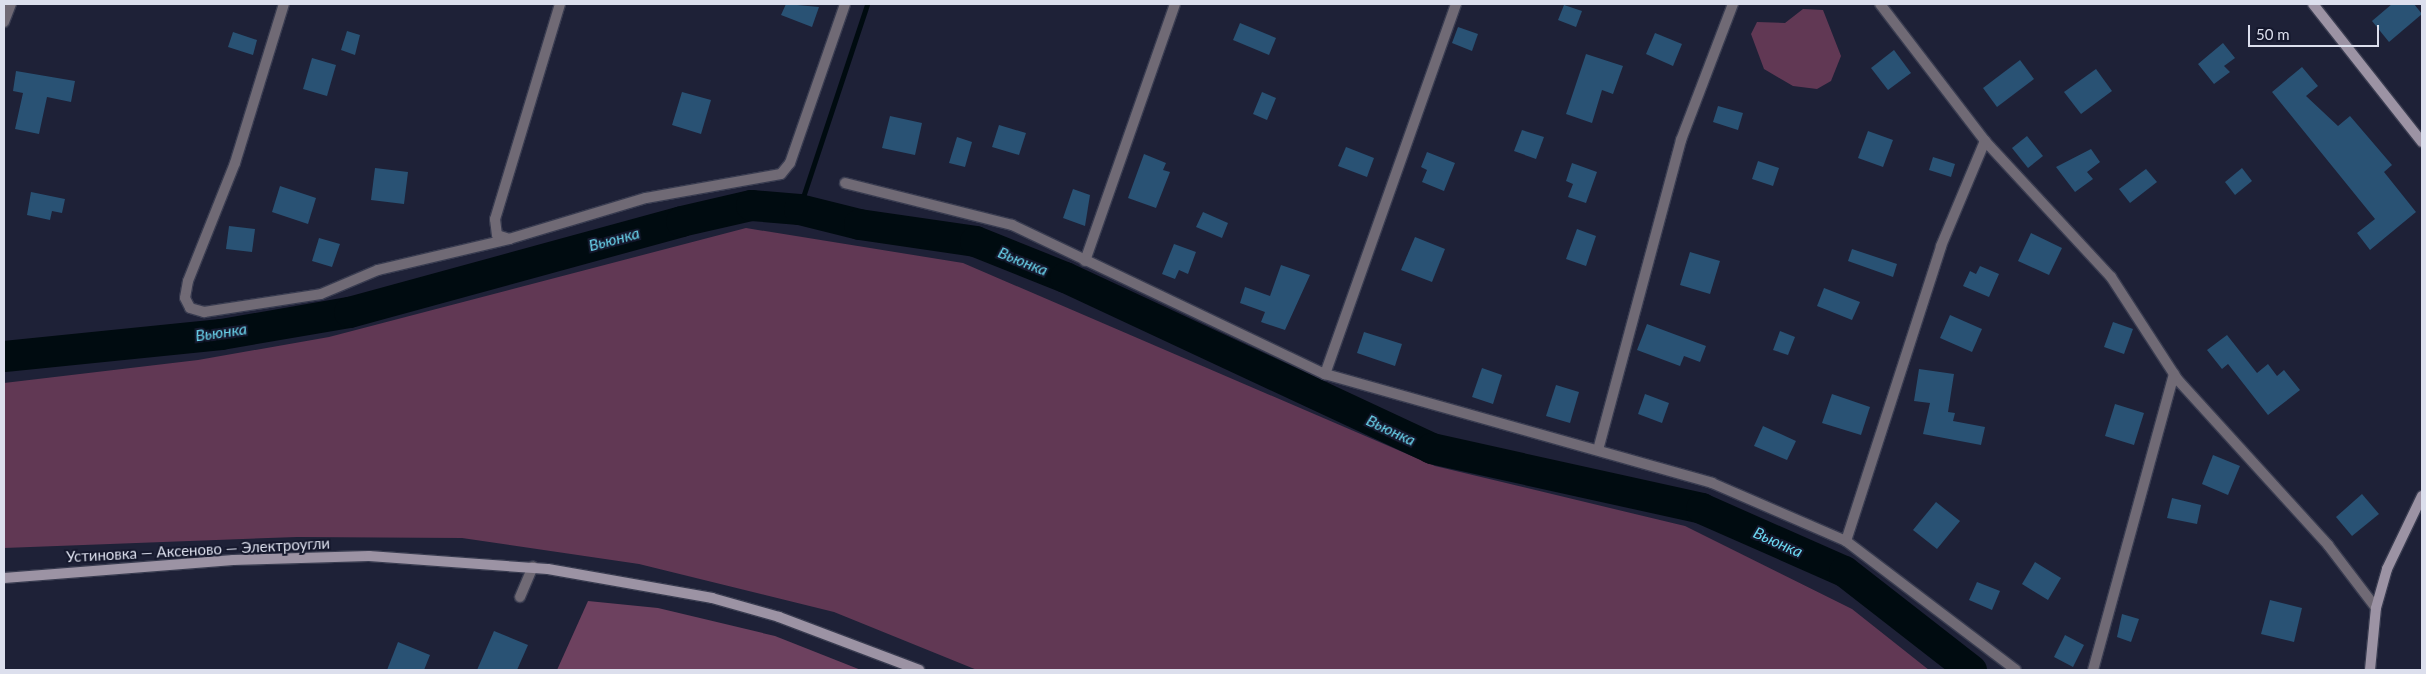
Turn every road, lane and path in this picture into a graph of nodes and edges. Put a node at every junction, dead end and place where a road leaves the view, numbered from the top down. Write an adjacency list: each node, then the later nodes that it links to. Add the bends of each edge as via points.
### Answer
1 (11, 4): 10 (street)
2 (284, 4): 14 (street, via 235,163 188,281 185,298 190,308 204,312 320,294 378,270)
3 (560, 4): 14 (street, via 495,218 497,235)
4 (845, 4): 14 (street, via 790,163 782,174 646,198)
5 (1175, 4): 15 (street)
6 (1456, 4): 16 (street)
7 (1734, 4): 18 (street, via 1681,140)
8 (1880, 4): 11 (street)
9 (2313, 4): 12 (main road)
10 (4, 22)
11 (1985, 142): 17 (street, via 2111,277); 20 (street, via 1942,246)
12 (2422, 142)
13 (846, 183): 15 (street, via 1012,225)
14 (509, 239)
15 (1085, 261): 16 (street)
16 (1325, 374): 18 (street)
17 (2174, 374): 24 (street, via 2328,545); 27 (street)
18 (1598, 450): 20 (street, via 1712,483)
19 (2422, 496): 24 (main road, via 2404,526)
20 (1846, 541): 26 (street)
21 (533, 567): 22 (main road, Устиновка — Аксеново — Электроугли, via 369,556 233,560); 23 (street); 25 (main road, Устиновка — Аксеново — Электроугли, via 712,598 778,617)
22 (4, 578)
23 (520, 597)
24 (2376, 608): 28 (main road)
25 (919, 670)
26 (2016, 670)
27 (2092, 670)
28 (2370, 670)

